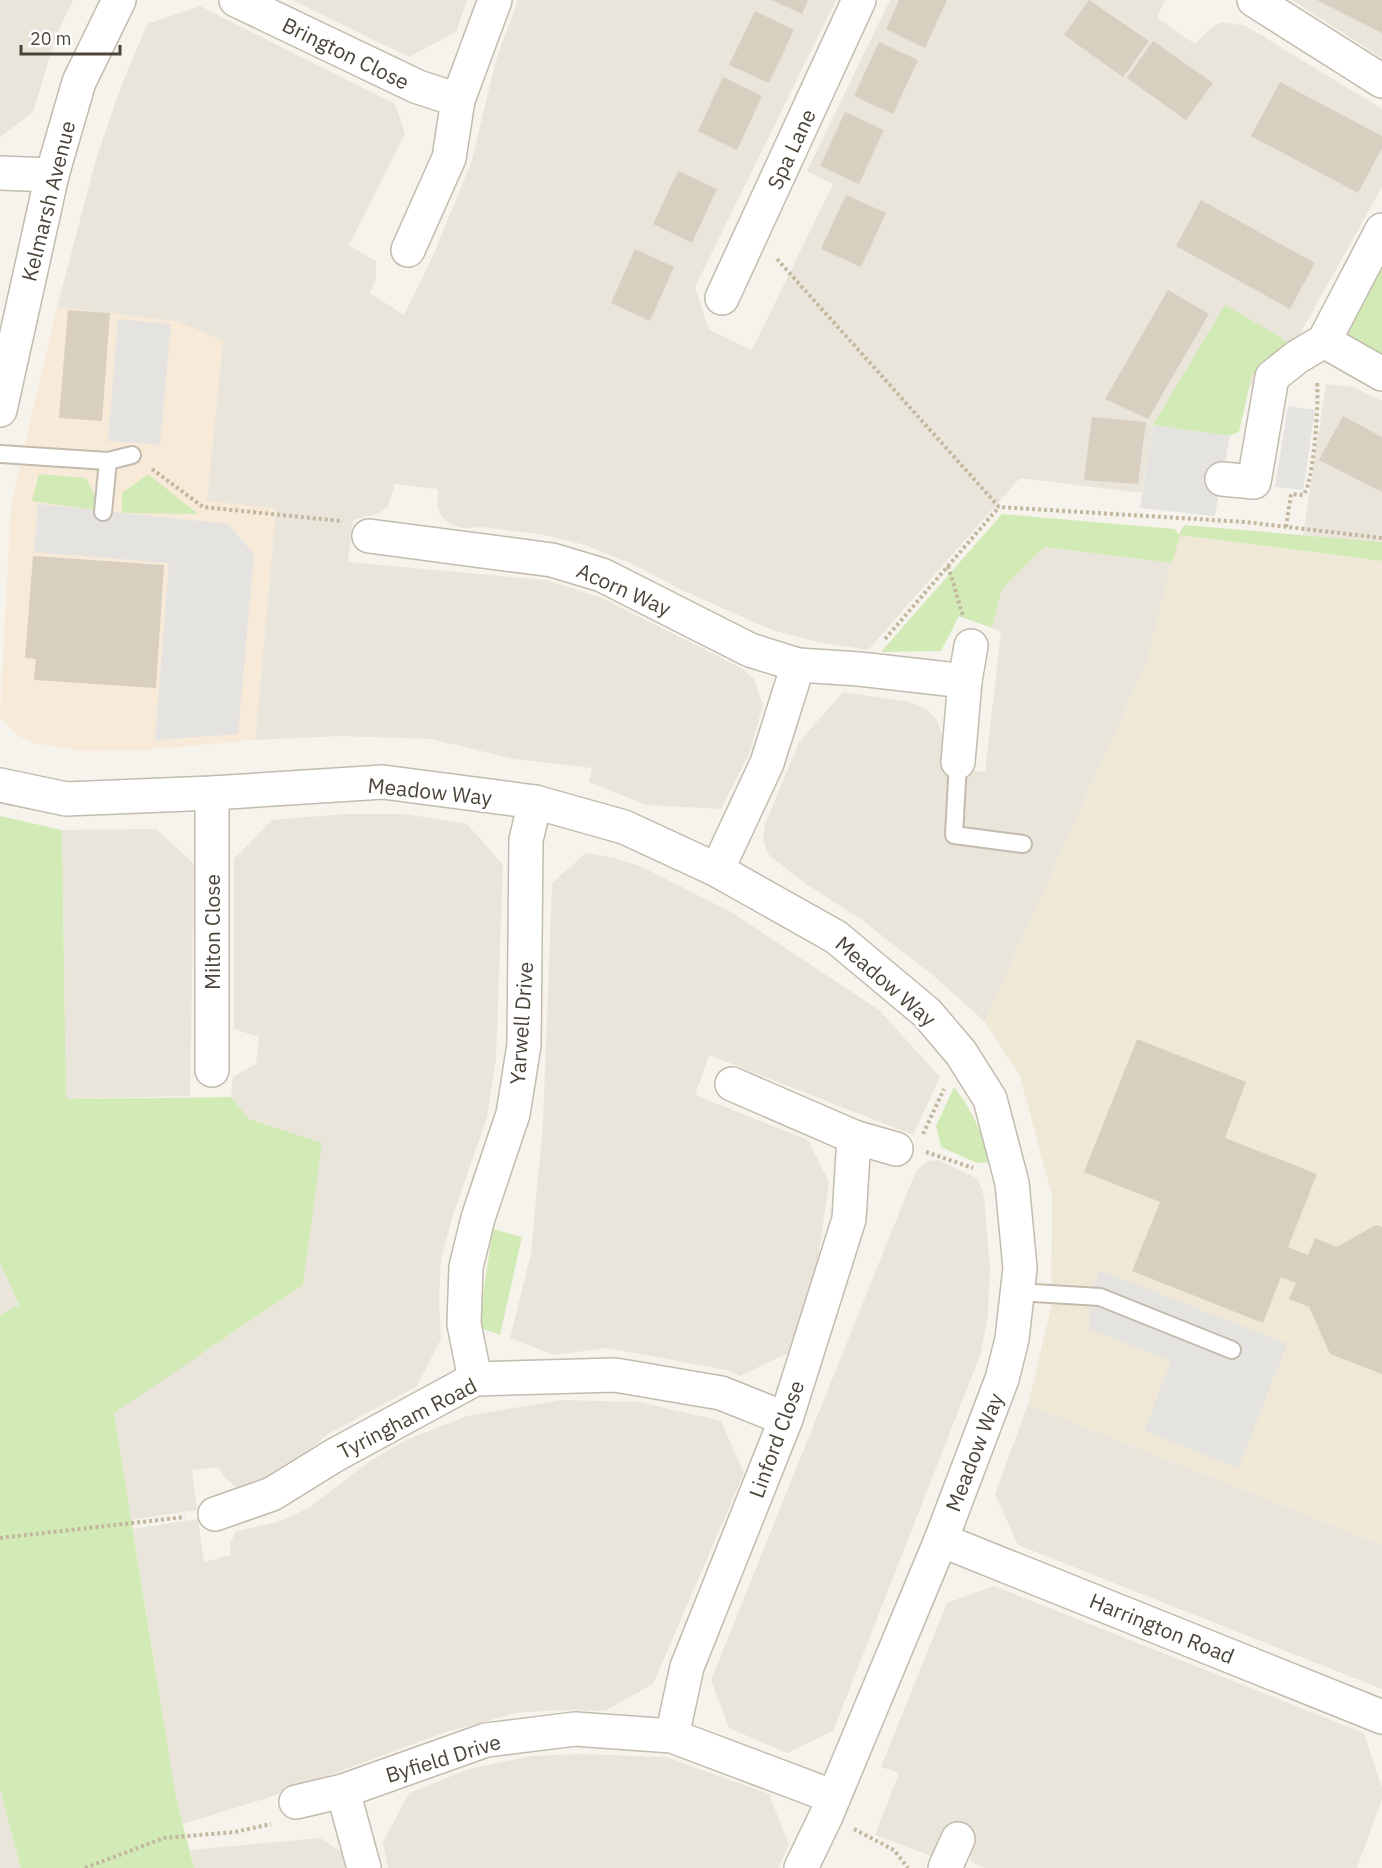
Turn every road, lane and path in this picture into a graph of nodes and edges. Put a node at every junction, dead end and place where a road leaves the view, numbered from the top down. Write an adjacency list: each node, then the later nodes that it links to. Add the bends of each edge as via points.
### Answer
1 (119, 0): 9 (street, Kelmarsh Avenue, via 79,82)
2 (236, 0): 7 (street, Brington Close, via 418,87)
3 (495, 0): 7 (street)
4 (859, 0): 11 (street, Spa Lane)
5 (1254, 0): 6 (street)
6 (1382, 81)
7 (458, 100): 12 (street, via 449,158)
8 (0, 173): 9 (street)
9 (52, 175): 16 (street, Kelmarsh Avenue)
10 (1382, 230): 14 (street)
11 (753, 232): 13 (street, Spa Lane); 21 (path)
12 (408, 250)
13 (722, 298)
14 (1317, 345): 15 (street); 20 (street, via 1272,377 1254,482); 23 (path, via 1319,405 1312,461 1306,492 1291,494)
15 (1382, 374)
16 (0, 410)
17 (0, 454): 19 (lane)
18 (132, 454): 19 (lane); 24 (path, via 203,507 355,523)
19 (108, 461): 22 (lane)
20 (1222, 479)
21 (999, 507): 23 (path); 26 (path)
22 (103, 512)
23 (1286, 527): 25 (path)
24 (369, 536): 28 (street, Acorn Way, via 552,560 602,575 750,650)
25 (1382, 538)
26 (948, 566): 27 (path); 29 (path)
27 (971, 646): 30 (street)
28 (798, 665): 29 (street, Acorn Way); 36 (street, via 766,763)
29 (859, 669): 30 (street, Acorn Way)
30 (965, 681): 31 (street)
31 (958, 762): 35 (lane, via 954,835)
32 (0, 785): 33 (street, Meadow Way, via 66,799)
33 (212, 794): 34 (street, Meadow Way, via 384,782); 38 (street, Milton Close)
34 (535, 802): 36 (street, Meadow Way, via 624,827); 45 (street, Yarwell Drive, via 526,840 524,1045 513,1114 466,1267 464,1324)
35 (1023, 844)
36 (717, 870): 37 (street, Meadow Way, via 836,937 927,1012)
37 (961, 1053): 41 (path); 42 (street, Meadow Way, via 990,1099)
38 (212, 1070)
39 (732, 1084): 40 (street)
40 (854, 1137): 41 (street); 46 (street, Linford Close, via 849,1219)
41 (906, 1150): 42 (path, via 932,1153)
42 (1012, 1183): 43 (street, Meadow Way, via 1020,1268)
43 (1017, 1292): 44 (lane, via 1100,1297); 49 (street, Meadow Way, via 1012,1339 1002,1379)
44 (1232, 1350)
45 (475, 1379): 46 (street, Tyringham Road, via 615,1375 721,1393); 47 (street, Tyringham Road, via 272,1494)
46 (786, 1419): 51 (street, Linford Close, via 687,1667)
47 (215, 1514): 48 (path)
48 (0, 1538)
49 (941, 1540): 50 (street, Harrington Road); 54 (street, Meadow Way)
50 (1382, 1717)
51 (672, 1736): 52 (street, Byfield Drive, via 575,1729 486,1740); 54 (street, Byfield Drive)
52 (343, 1791): 53 (street, Byfield Drive); 57 (street)
53 (296, 1802): 56 (path, via 276,1823 235,1832 164,1838)
54 (830, 1807): 58 (street, Meadow Way); 59 (path, via 894,1850)
55 (958, 1839): 60 (street)
56 (85, 1868)
57 (364, 1868)
58 (801, 1868)
59 (908, 1868)
60 (945, 1868)

